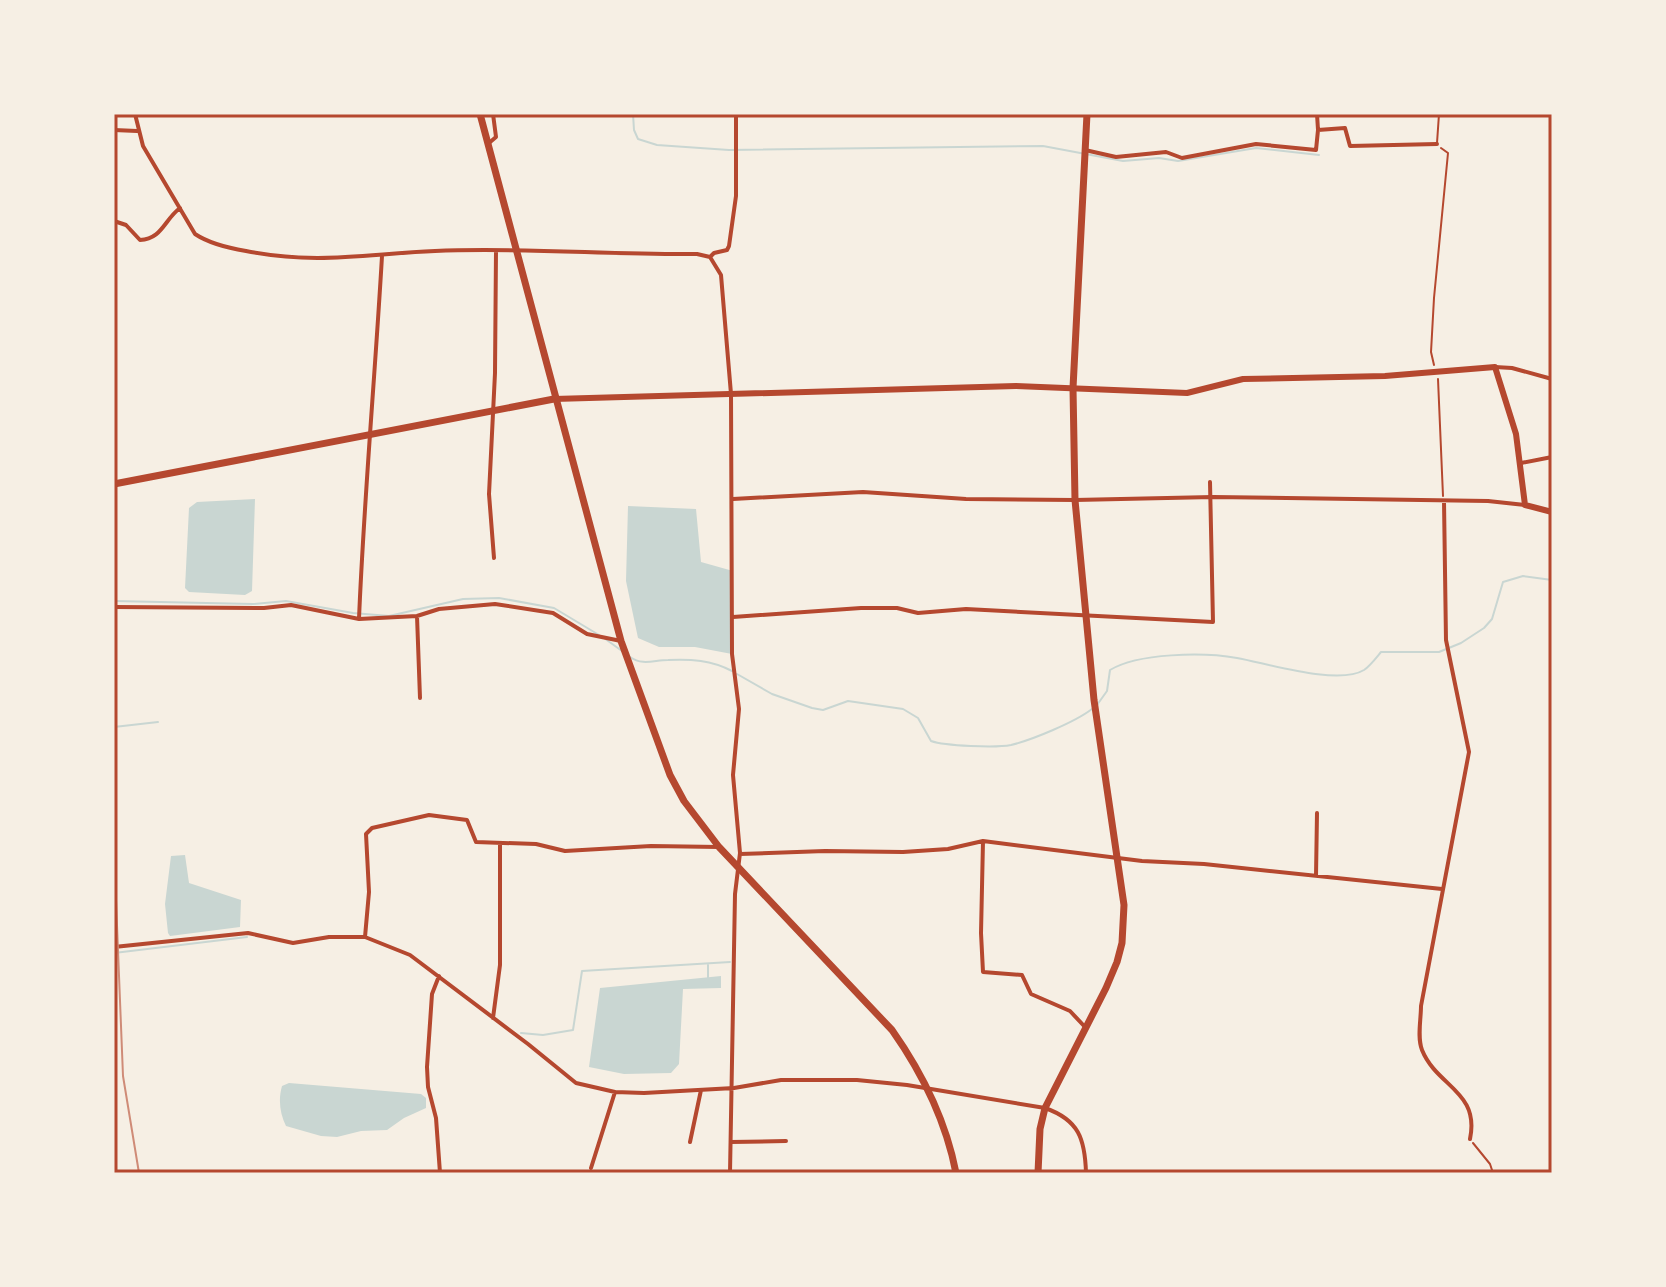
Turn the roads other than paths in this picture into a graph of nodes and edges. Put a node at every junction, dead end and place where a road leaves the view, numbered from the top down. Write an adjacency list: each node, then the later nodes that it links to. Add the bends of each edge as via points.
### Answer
1 (135, 114): 10 (street)
2 (480, 114): 11 (main road)
3 (493, 114): 11 (street, via 496,137)
4 (736, 114): 19 (street, via 736,196 729,246)
5 (1087, 114): 13 (main road)
6 (1317, 114): 9 (street)
7 (1439, 114): 12 (lane)
8 (114, 130): 10 (street)
9 (1318, 130): 12 (street, via 1345,128 1355,147); 13 (street, via 1316,150 1256,144 1182,158 1166,152 1116,157)
10 (137, 131): 14 (street)
11 (487, 143): 17 (main road)
12 (1437, 144)
13 (1085, 150): 22 (main road)
14 (180, 208): 15 (street, via 149,240 140,240); 18 (street, via 195,234 237,250 308,260)
15 (114, 221)
16 (496, 251): 17 (street); 18 (street); 25 (street)
17 (516, 252): 19 (street); 24 (main road)
18 (382, 256): 26 (street)
19 (710, 257): 23 (street, via 725,296)
20 (1495, 367): 21 (street); 22 (main road, via 1243,379 1187,393); 28 (main road)
21 (1552, 379)
22 (1073, 388): 23 (main road); 33 (main road)
23 (731, 394): 24 (main road); 32 (street)
24 (554, 399): 25 (main road); 43 (main road)
25 (494, 410): 26 (main road); 37 (street, via 489,494)
26 (368, 435): 30 (main road); 42 (street)
27 (1552, 457): 28 (street)
28 (1521, 463): 35 (main road)
29 (1210, 482): 31 (street)
30 (114, 484)
31 (1211, 497): 33 (street); 34 (street); 41 (street, via 1213,622)
32 (733, 499): 33 (street, via 863,492); 40 (street)
33 (1075, 500): 41 (main road)
34 (1444, 501): 35 (street); 53 (street, via 1446,640 1469,752)
35 (1525, 505): 36 (main road)
36 (1552, 512)
37 (494, 558)
38 (114, 607): 42 (street, via 291,605)
39 (417, 616): 42 (street); 43 (street, via 495,604 553,613 587,634); 44 (street)
40 (733, 617): 41 (street, via 897,608); 49 (street, via 739,709 733,775)
41 (1084, 617): 50 (main road)
42 (359, 619)
43 (621, 641): 48 (main road, via 670,775)
44 (420, 698)
45 (1317, 813): 52 (street)
46 (983, 841): 49 (street, via 903,852); 50 (street); 58 (street, via 983,972 1022,975 1031,994 1070,1011)
47 (500, 845): 48 (street, via 536,844 565,851); 54 (street, via 476,842 467,820 429,815 368,830); 57 (street, via 500,965)
48 (719, 847): 51 (main road)
49 (740, 853): 51 (street)
50 (1119, 856): 52 (street); 58 (main road, via 1122,943)
51 (739, 868): 59 (street); 60 (main road, via 892,1030)
52 (1316, 876): 53 (street)
53 (1442, 889): 64 (street, via 1419,1040 1424,1054 1471,1109)
54 (365, 937): 55 (street, via 293,943 248,933); 56 (street, via 410,955)
55 (114, 947)
56 (439, 976): 57 (street); 69 (street, via 432,994 427,1067)
57 (493, 1018): 62 (street, via 576,1083)
58 (1085, 1027): 63 (main road)
59 (734, 1088): 60 (street, via 781,1080 857,1080); 61 (street); 67 (street)
60 (927, 1088): 63 (street); 71 (main road)
61 (701, 1090): 62 (street); 66 (street)
62 (615, 1092): 68 (street)
63 (1045, 1108): 72 (main road); 73 (street, via 1063,1114 1078,1132)
64 (1470, 1139)
65 (786, 1141): 67 (street)
66 (690, 1142)
67 (731, 1142): 70 (street)
68 (591, 1168)
69 (440, 1173)
70 (730, 1173)
71 (956, 1173)
72 (1038, 1173)
73 (1086, 1173)

